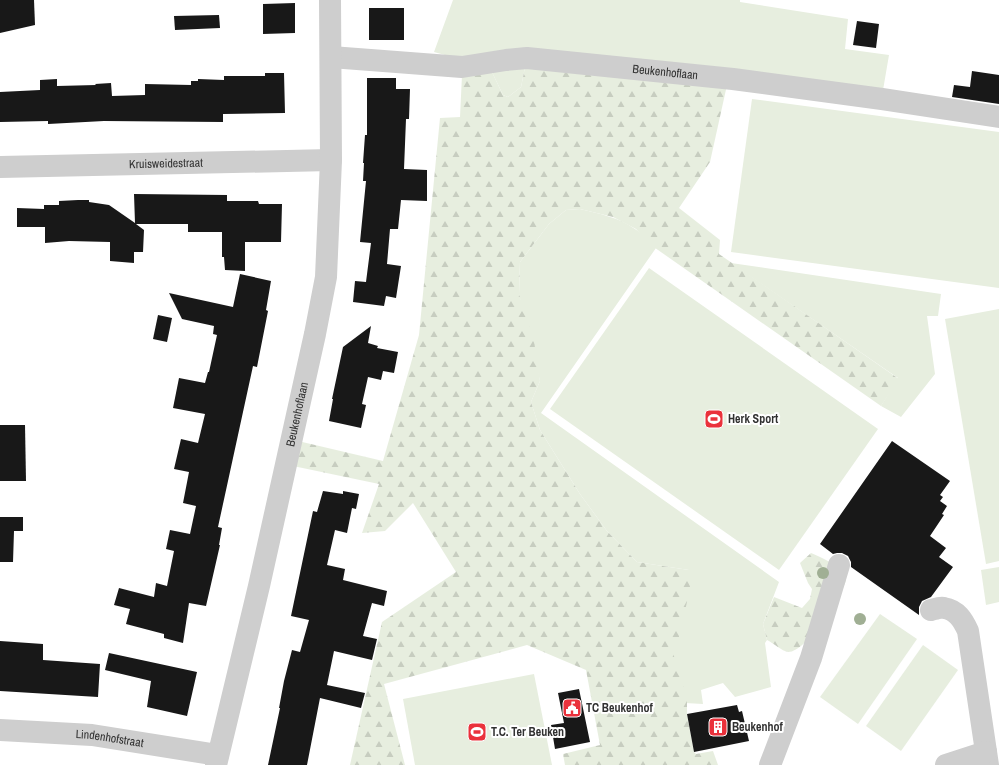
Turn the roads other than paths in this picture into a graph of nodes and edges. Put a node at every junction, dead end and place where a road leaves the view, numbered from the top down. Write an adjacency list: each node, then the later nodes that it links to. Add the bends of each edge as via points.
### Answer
1 (330, 0): 2 (street, Beukenhoflaan)
2 (330, 57): 3 (street, Beukenhoflaan, via 462,67 527,58 733,79); 4 (street, Beukenhoflaan)
3 (999, 117)
4 (331, 160): 5 (street, Kruisweidestraat); 10 (street, Beukenhoflaan, via 326,277 261,578)
5 (0, 167)
6 (839, 565): 11 (street, via 811,658)
7 (931, 610): 9 (street, via 943,608 955,612 963,619 968,631)
8 (0, 730): 10 (street, Lindenhofstraat, via 92,735)
9 (987, 759): 12 (street)
10 (217, 760)
11 (770, 765)
12 (946, 765)

